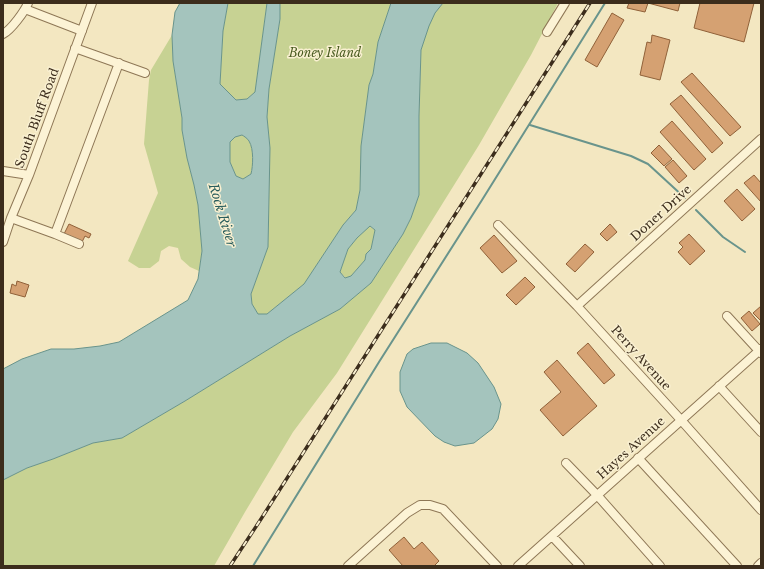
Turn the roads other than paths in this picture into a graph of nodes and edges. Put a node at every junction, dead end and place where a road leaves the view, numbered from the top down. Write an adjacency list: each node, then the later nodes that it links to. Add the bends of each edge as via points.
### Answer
1 (92, 3): 4 (street, South Bluff Road)
2 (565, 3): 5 (street)
3 (27, 6): 4 (street); 6 (street)
4 (82, 31): 7 (street, South Bluff Road)
5 (547, 32)
6 (3, 34)
7 (75, 48): 8 (street); 12 (street, South Bluff Road)
8 (119, 63): 9 (street); 15 (street)
9 (145, 73)
10 (761, 139): 18 (street, Doner Drive)
11 (3, 171): 12 (street)
12 (29, 175): 13 (street, South Bluff Road)
13 (11, 218): 15 (street); 16 (street, South Bluff Road)
14 (498, 225): 18 (street, Perry Avenue)
15 (55, 234): 17 (street)
16 (3, 242)
17 (79, 244)
18 (577, 306): 22 (street, Perry Avenue)
19 (727, 316): 20 (street)
20 (760, 351): 21 (street, Hayes Avenue)
21 (719, 386): 22 (street, Hayes Avenue); 23 (street)
22 (681, 420): 24 (street, Hayes Avenue); 27 (street, Perry Avenue)
23 (761, 432)
24 (638, 458): 26 (street, Hayes Avenue); 35 (street)
25 (566, 464): 26 (street)
26 (597, 495): 28 (street, Hayes Avenue); 34 (street)
27 (761, 510)
28 (552, 536): 32 (street, Hayes Avenue); 33 (street)
29 (761, 563): 36 (street)
30 (348, 566): 31 (street, via 406,513 420,505 443,509)
31 (497, 566)
32 (518, 566)
33 (580, 566)
34 (660, 566)
35 (737, 566)
36 (758, 566)

